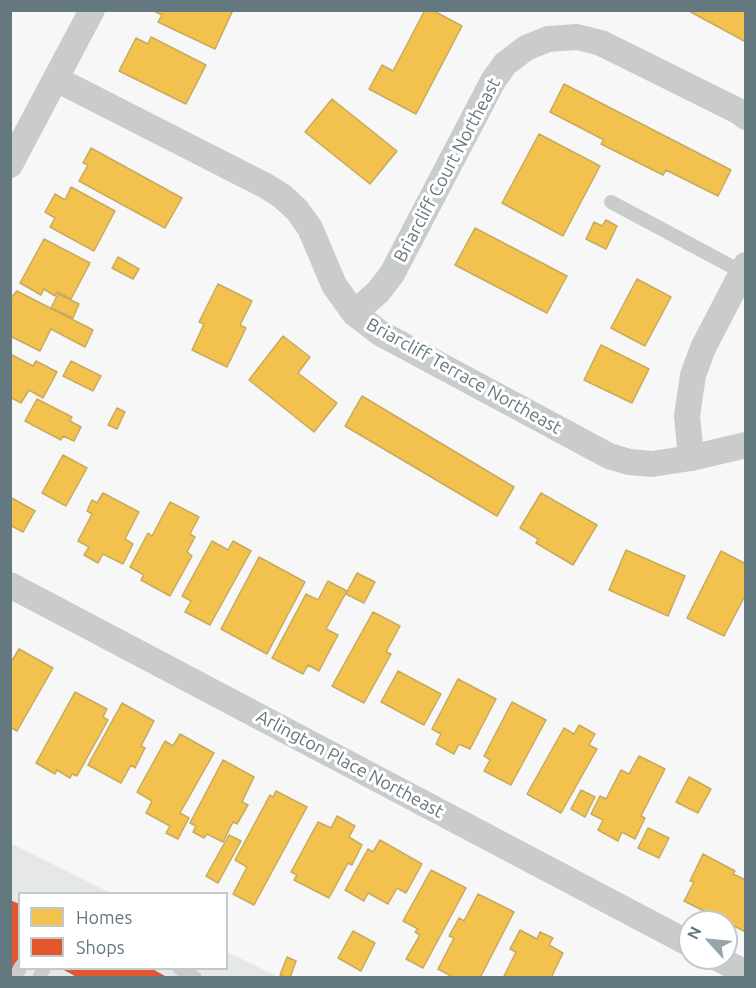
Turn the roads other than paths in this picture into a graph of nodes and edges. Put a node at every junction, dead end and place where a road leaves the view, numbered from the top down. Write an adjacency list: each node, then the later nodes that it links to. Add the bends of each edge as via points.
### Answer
1 (92, 10): 2 (street)
2 (56, 80): 4 (street); 7 (street, Briarcliff Terrace Northeast, via 282,196 310,228 334,285)
3 (746, 117): 7 (street, Briarcliff Court Northeast, via 601,43 577,37 548,39 526,48 505,64 493,81 392,274)
4 (10, 165)
5 (610, 202): 6 (lane)
6 (744, 268): 9 (street, via 693,375 687,416)
7 (354, 313): 9 (street, Briarcliff Terrace Northeast, via 380,333 609,456 652,464)
8 (746, 445): 9 (street, Briarcliff Terrace Northeast)
9 (691, 458)
10 (10, 585): 11 (street, Arlington Place Northeast)
11 (678, 938)
12 (181, 970): 13 (lane)
13 (195, 978)

